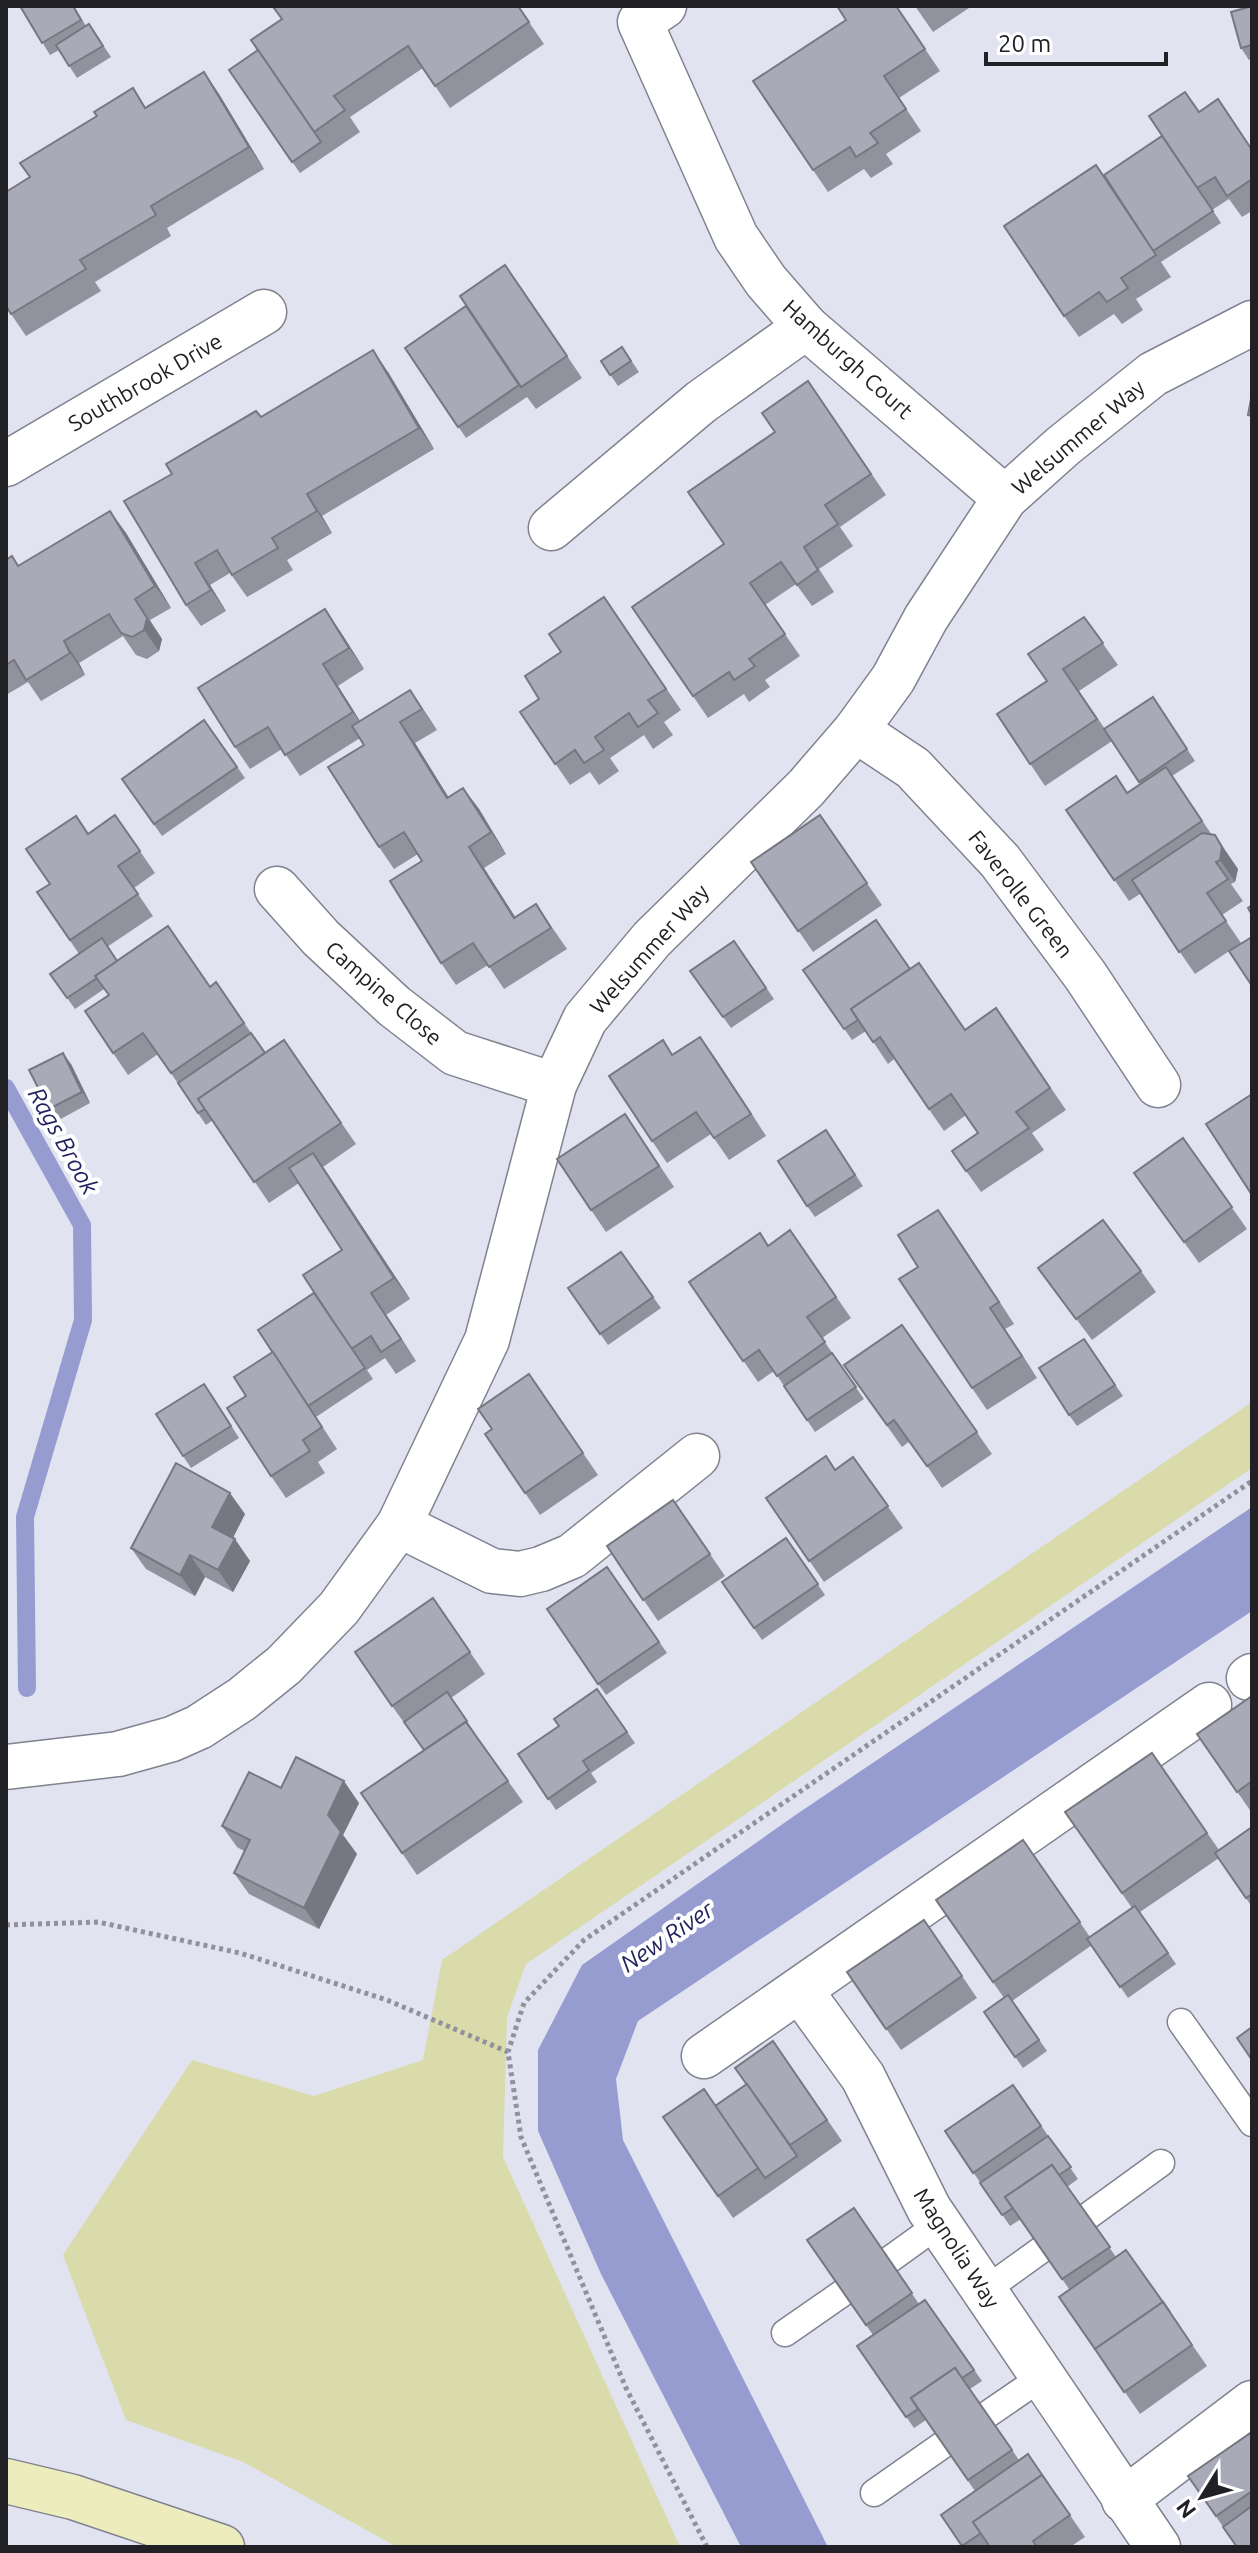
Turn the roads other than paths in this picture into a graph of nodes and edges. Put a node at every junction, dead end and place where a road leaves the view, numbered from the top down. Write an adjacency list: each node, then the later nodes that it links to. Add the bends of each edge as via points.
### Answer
1 (643, 11): 4 (street, Hamburgh Court, via 736,237)
2 (264, 312): 5 (street, Southbrook Drive)
3 (1252, 323): 6 (street, Welsummer Way, via 1153,374)
4 (806, 327): 6 (street, Hamburgh Court); 7 (street, via 701,402)
5 (13, 445)
6 (1005, 498): 8 (street, Welsummer Way)
7 (551, 528)
8 (856, 730): 10 (street, Welsummer Way, via 806,788 652,939 585,1019); 11 (street, Faverolle Green, via 913,768 1000,861)
9 (277, 889): 10 (street, Campine Close, via 394,1006 455,1053)
10 (554, 1085): 13 (street, Welsummer Way, via 487,1340)
11 (1158, 1085)
12 (697, 1456): 13 (street, via 572,1556 520,1574 492,1571)
13 (399, 1525): 15 (street, Welsummer Way, via 339,1608 284,1665 199,1727 118,1754)
14 (1209, 1705): 16 (street)
15 (6, 1767)
16 (800, 1990): 18 (street); 22 (street, Magnolia Way, via 863,2077)
17 (1181, 2022): 19 (lane)
18 (704, 2056)
19 (1252, 2123)
20 (1161, 2163): 21 (lane)
21 (1088, 2216)
22 (939, 2224): 24 (lane); 25 (street, Magnolia Way)
23 (1041, 2250): 25 (lane)
24 (889, 2260)
25 (984, 2291): 28 (street, Magnolia Way)
26 (844, 2292): 27 (lane)
27 (785, 2333)
28 (1042, 2377): 30 (lane); 34 (street, Magnolia Way)
29 (1252, 2403): 34 (street)
30 (988, 2414)
31 (944, 2444): 33 (lane)
32 (6, 2481): 35 (main road, via 73,2497)
33 (874, 2493)
34 (1124, 2500): 36 (street, Magnolia Way)
35 (222, 2547)
36 (1158, 2547)

